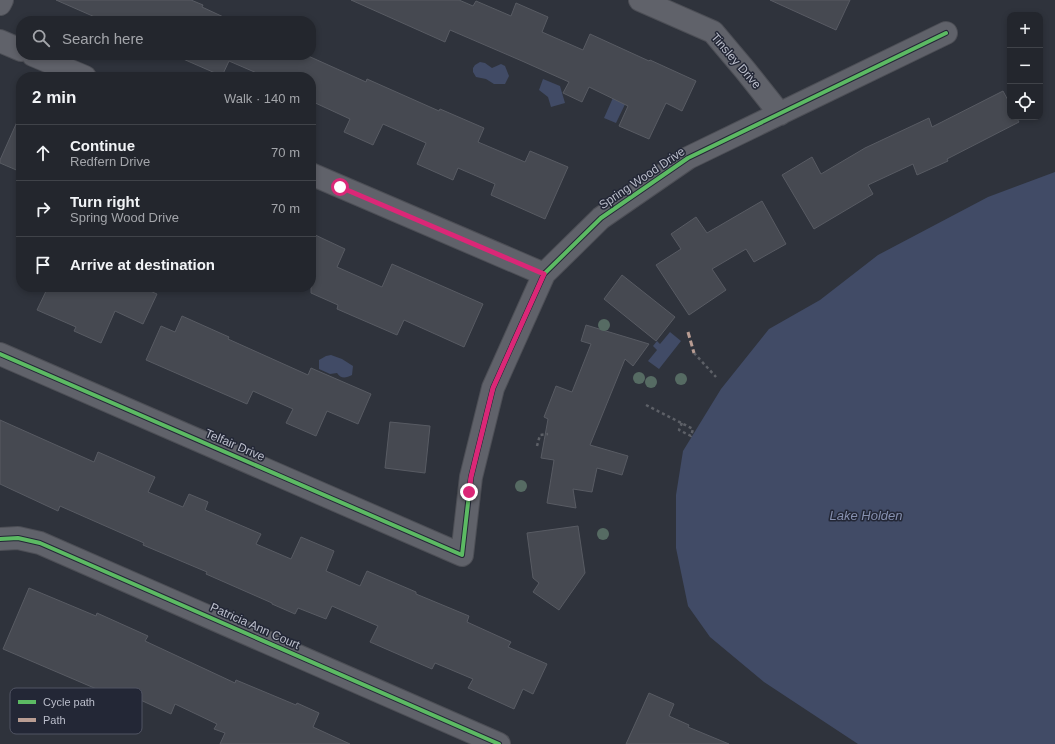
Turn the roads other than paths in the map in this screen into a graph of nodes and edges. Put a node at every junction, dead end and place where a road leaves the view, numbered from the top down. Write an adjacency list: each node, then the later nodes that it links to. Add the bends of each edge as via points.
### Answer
1 (2, 0): 3 (street)
2 (640, 0): 9 (street, Tinsley Drive, via 713,32)
3 (0, 4)
4 (946, 33): 9 (street, Spring Wood Drive)
5 (0, 41): 6 (street)
6 (16, 48)
7 (45, 60): 8 (street)
8 (72, 72)
9 (780, 114): 11 (street, Spring Wood Drive, via 688,158 601,218)
10 (316, 176): 11 (street)
11 (544, 274): 14 (street, Spring Wood Drive, via 493,388 471,477)
12 (0, 354): 14 (street, Telfair Drive)
13 (0, 539): 15 (street, Patricia Ann Court, via 18,538 40,543)
14 (462, 555)
15 (499, 744)

